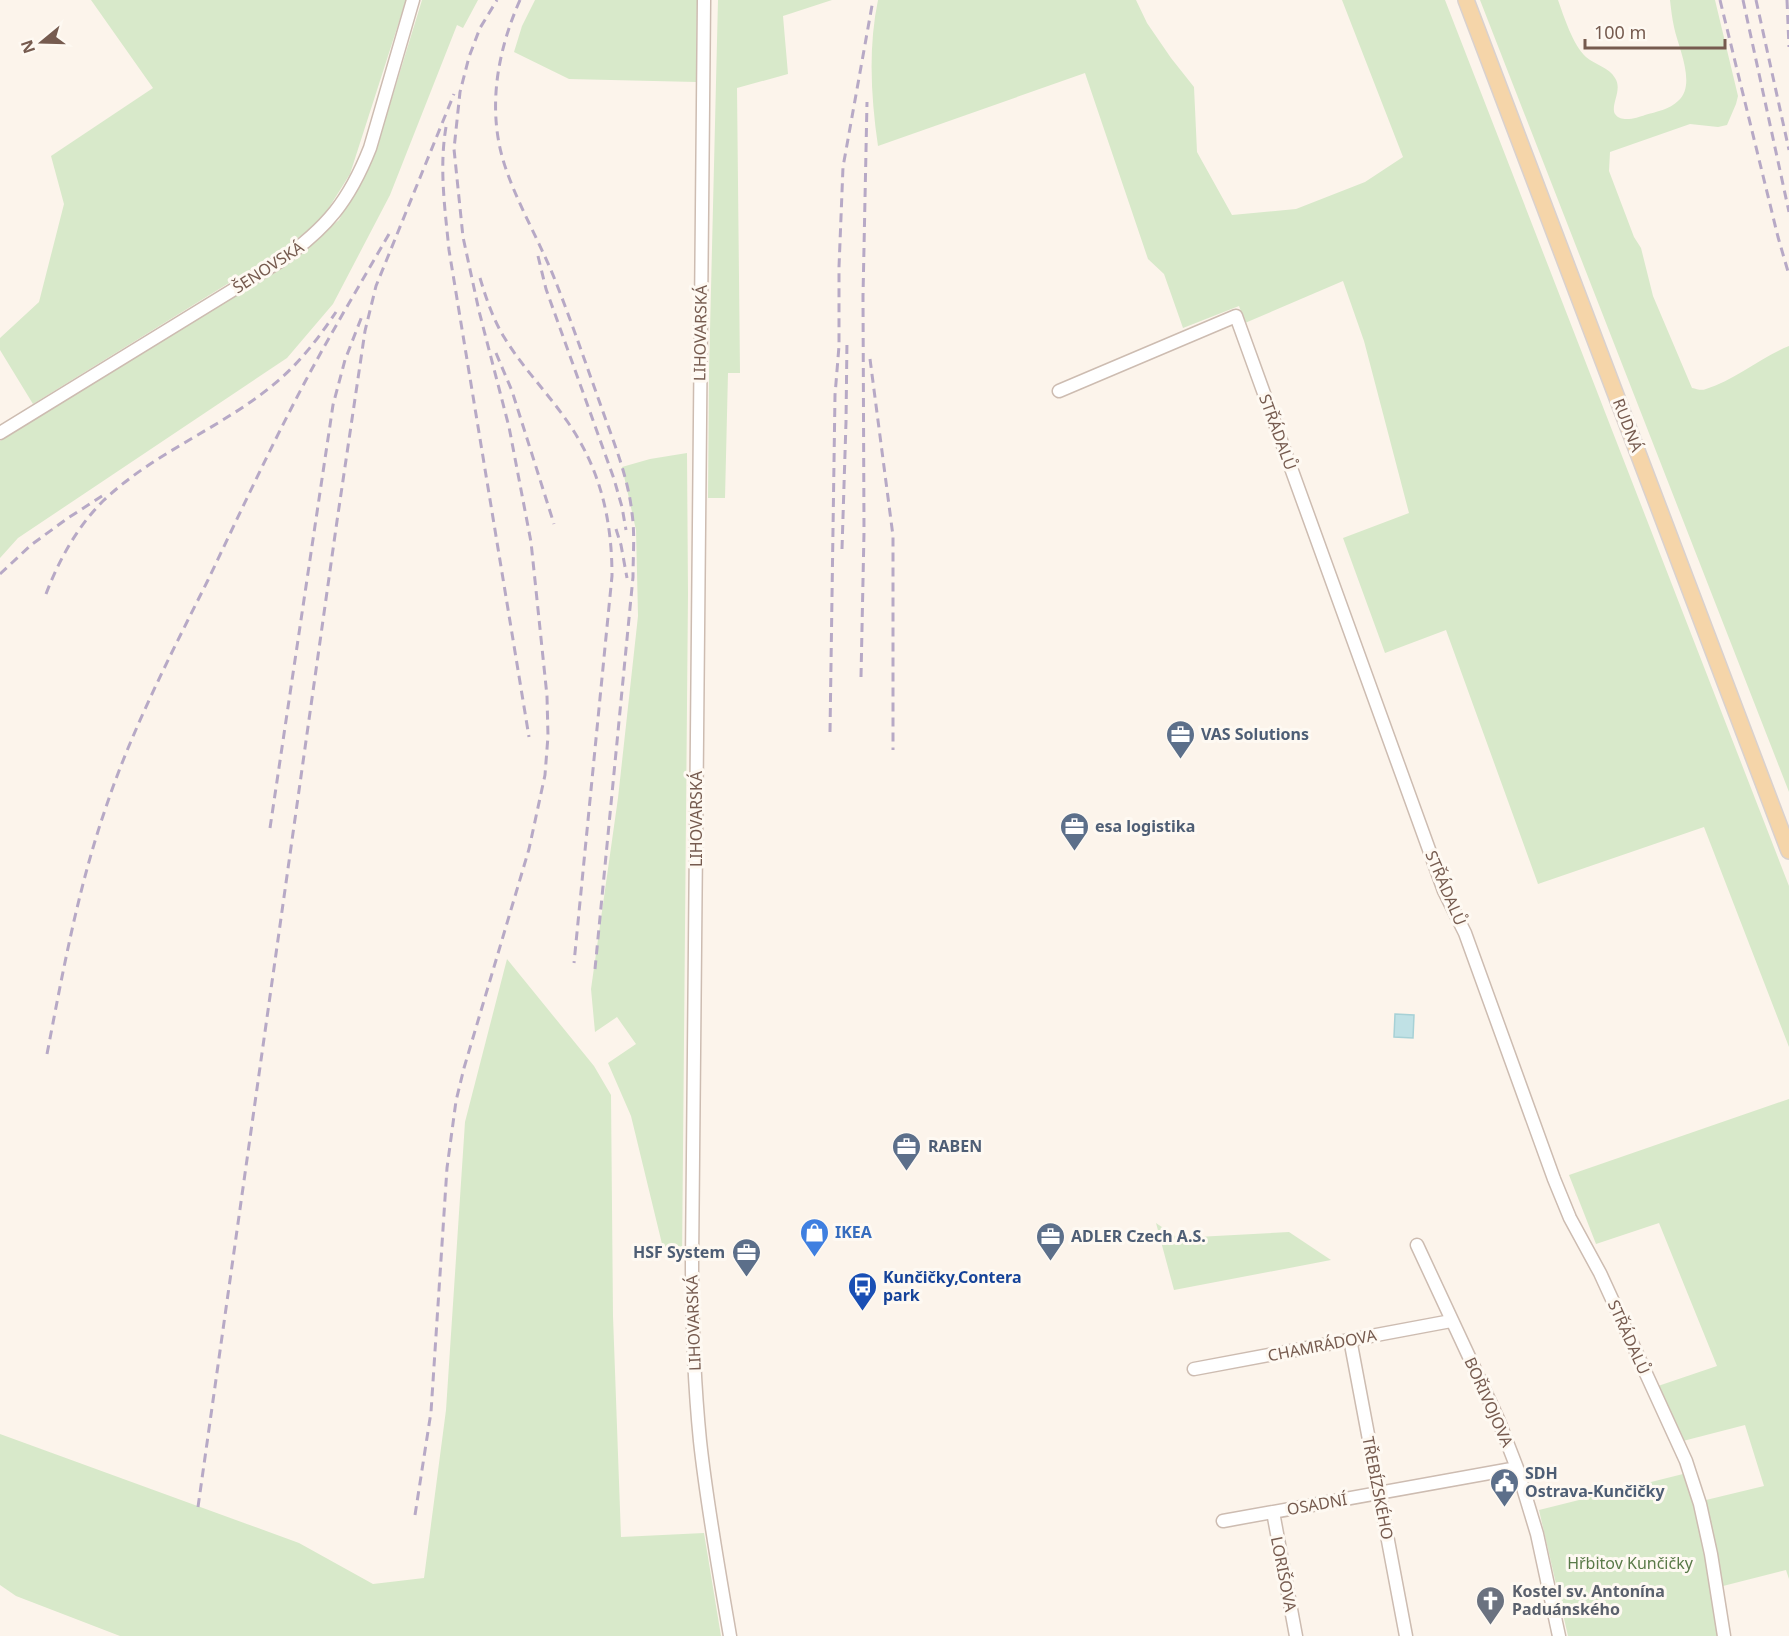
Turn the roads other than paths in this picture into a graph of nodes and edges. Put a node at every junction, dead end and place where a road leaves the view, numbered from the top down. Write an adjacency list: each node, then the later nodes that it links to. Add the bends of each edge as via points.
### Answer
1 (413, 0): 5 (street, ŠENOVSKÁ, via 362,168 344,200 321,228 280,261)
2 (704, 0): 15 (street, LIHOVARSKÁ, via 692,1282 700,1443)
3 (1466, 0): 6 (main road, RUDNÁ)
4 (1059, 391): 19 (street, STŘÁDALŮ, via 1236,316 1444,891 1465,933 1554,1179 1686,1461 1711,1554)
5 (0, 433)
6 (1789, 851)
7 (1417, 1245): 8 (street, BOŘIVOJOVA)
8 (1451, 1321): 9 (street, CHAMRÁDOVA); 11 (street, BOŘIVOJOVA)
9 (1350, 1339): 10 (street, CHAMRÁDOVA); 12 (street, TŘEBÍZSKÉHO)
10 (1194, 1369)
11 (1517, 1468): 12 (street, OSADNÍ); 18 (street, BOŘIVOJOVA, via 1537,1534)
12 (1379, 1493): 13 (street, OSADNÍ); 17 (street, TŘEBÍZSKÉHO)
13 (1273, 1512): 14 (street, OSADNÍ); 16 (street, LORIŠOVA)
14 (1223, 1521)
15 (730, 1636)
16 (1296, 1636)
17 (1406, 1636)
18 (1559, 1636)
19 (1724, 1636)

